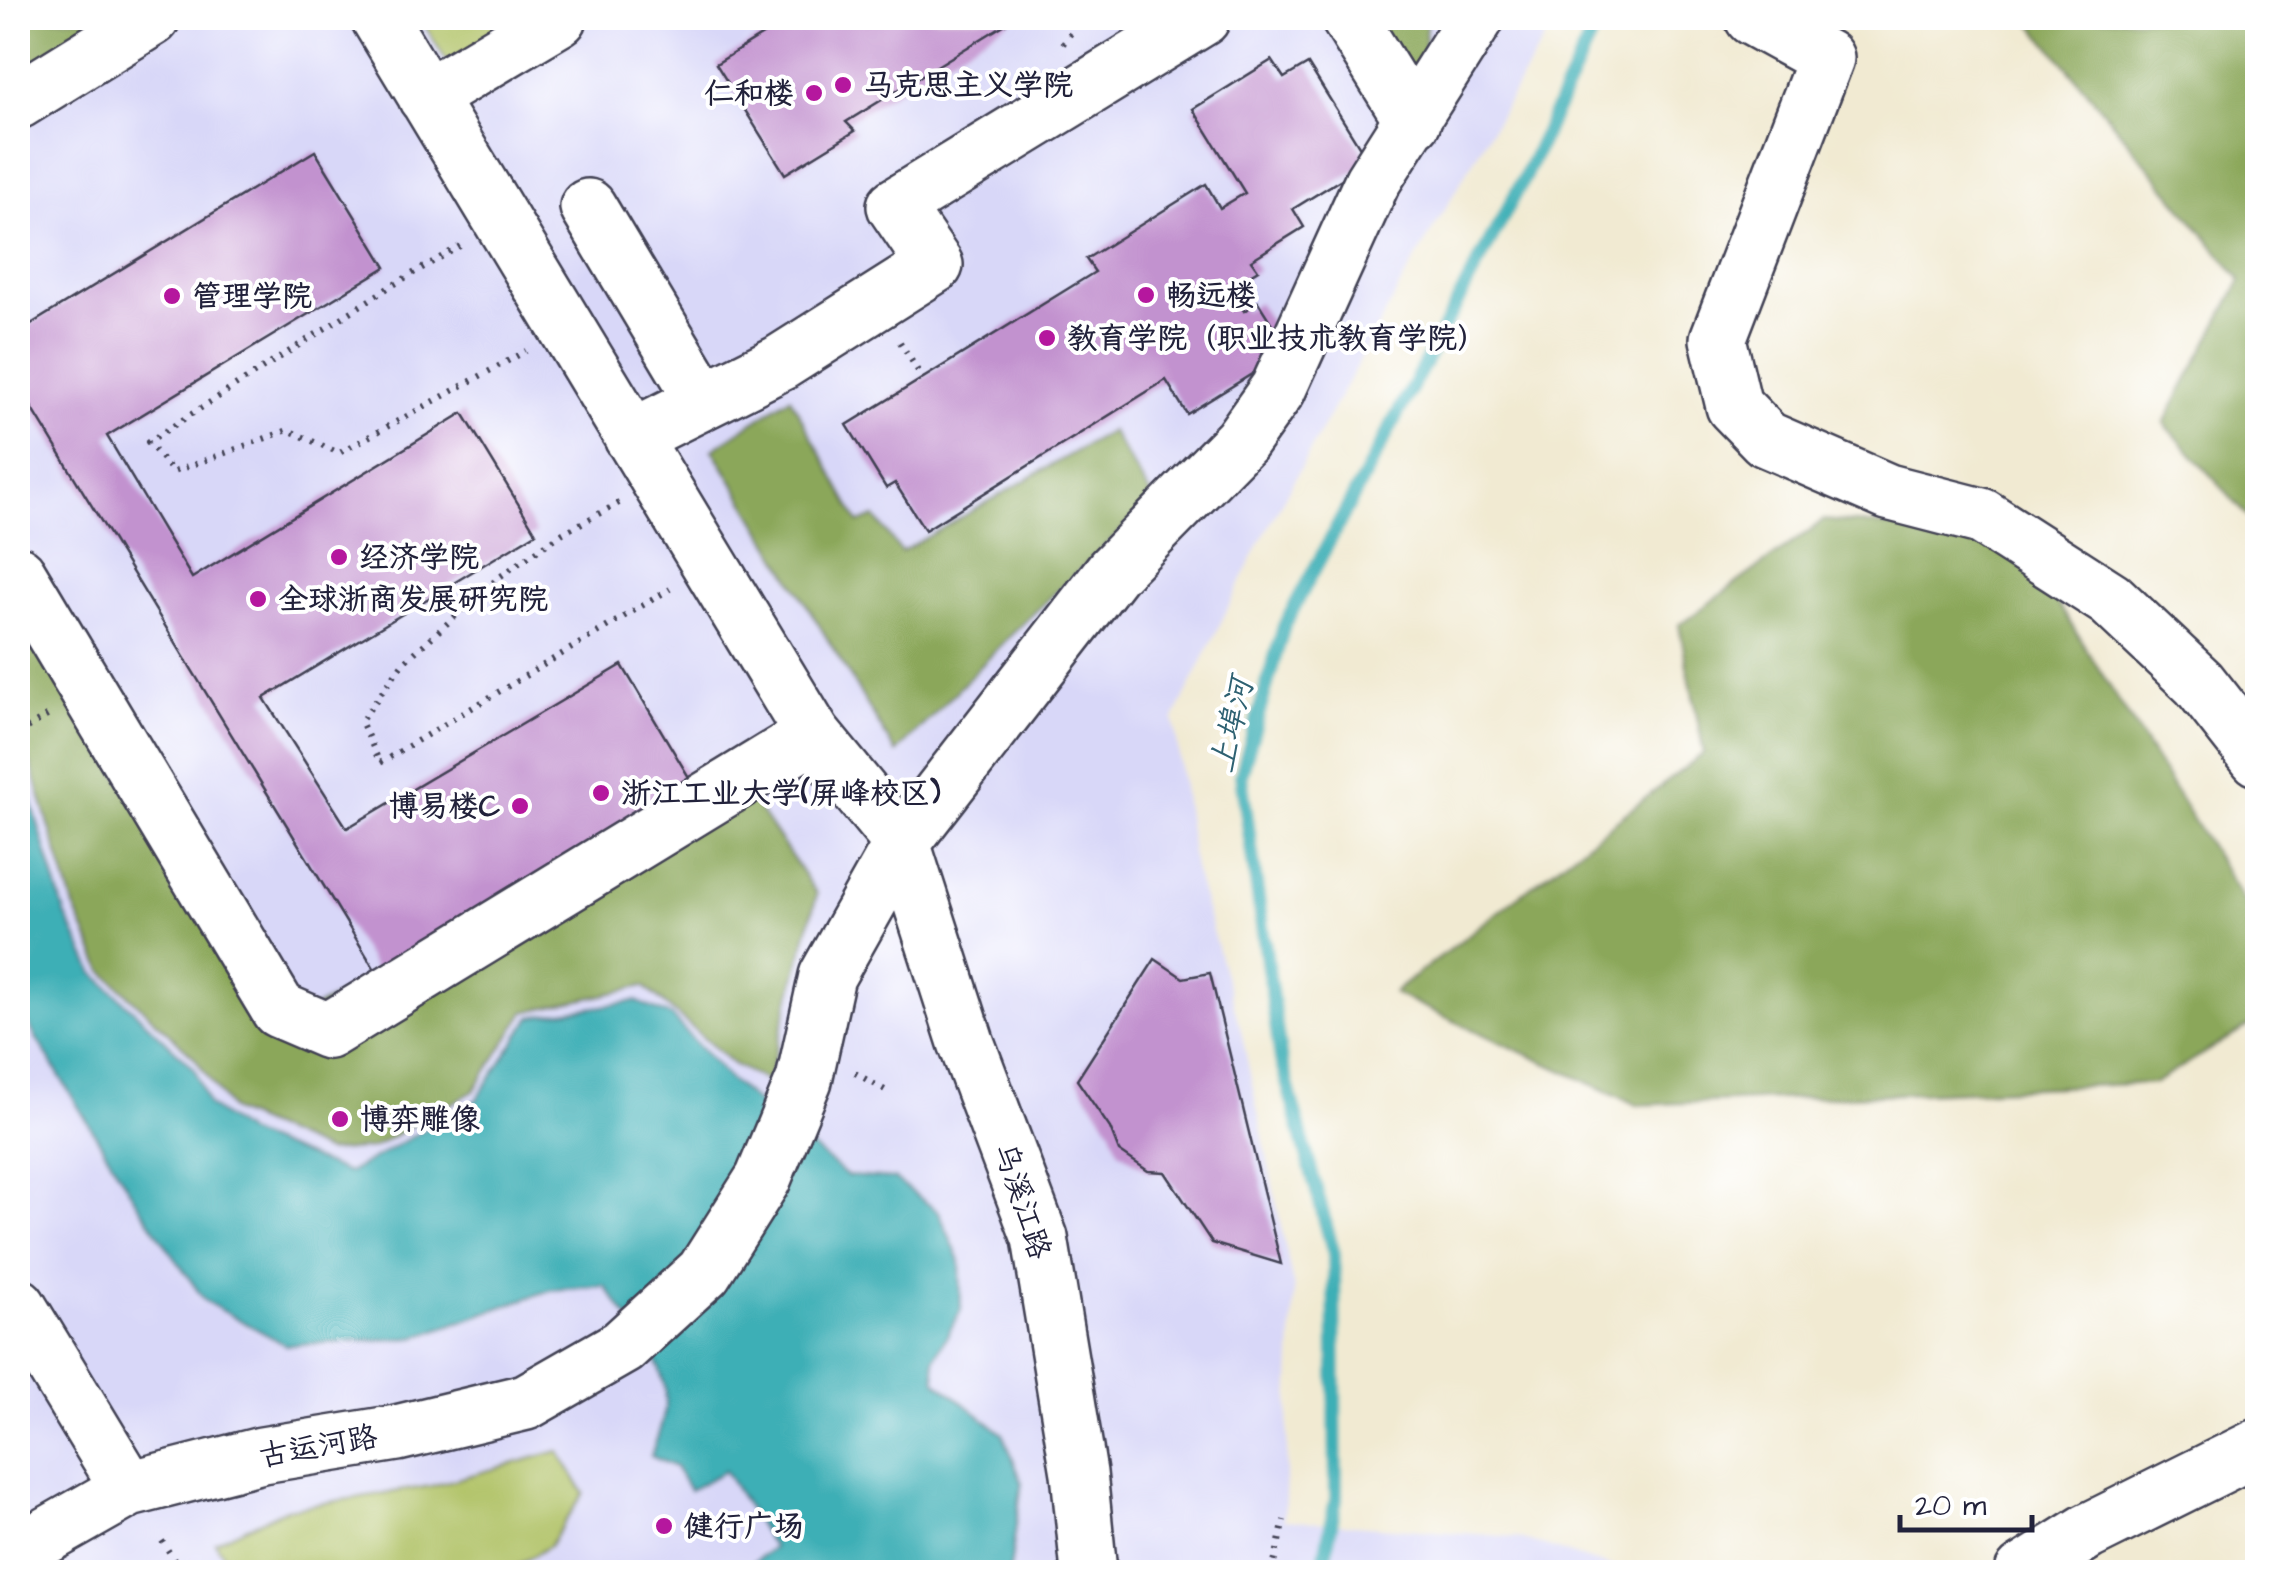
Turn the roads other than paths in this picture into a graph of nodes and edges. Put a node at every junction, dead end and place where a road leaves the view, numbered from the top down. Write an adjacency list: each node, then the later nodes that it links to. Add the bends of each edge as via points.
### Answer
1 (152, 18): 9 (street)
2 (378, 18): 8 (street)
3 (560, 18): 8 (street)
4 (1202, 18): 12 (street, via 895,206 935,265 780,363)
5 (1349, 18): 10 (street)
6 (1476, 18): 10 (street, 古运河路)
7 (1753, 18): 16 (street, via 1826,58 1718,340 1734,406 1766,439 1888,492 1981,516 2110,598 2200,682)
8 (426, 97): 13 (street)
9 (18, 101)
10 (1413, 120): 17 (street, 古运河路, via 1372,182 1278,389 1241,441 1114,570)
11 (588, 206): 12 (street)
12 (704, 401): 13 (street)
13 (645, 459): 15 (street)
14 (18, 574): 15 (street, via 280,1010 328,1030)
15 (812, 735): 17 (street)
16 (2258, 758)
17 (902, 843): 20 (street, 古运河路, via 827,976 804,1080 763,1179 704,1272 622,1348 526,1402); 22 (street, 乌溪江路, via 966,1042 1040,1238)
18 (18, 1306): 20 (street)
19 (2258, 1446): 23 (street, via 2087,1532)
20 (130, 1488): 21 (street, 古运河路)
21 (18, 1552)
22 (1089, 1572)
23 (2023, 1572)

